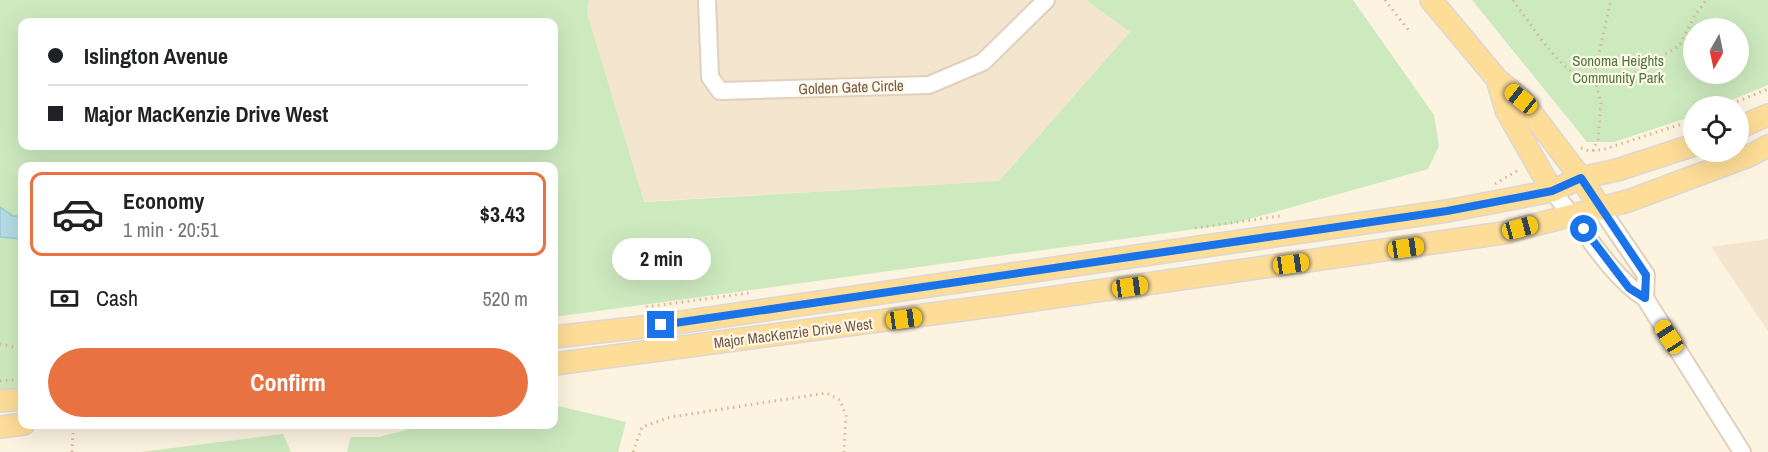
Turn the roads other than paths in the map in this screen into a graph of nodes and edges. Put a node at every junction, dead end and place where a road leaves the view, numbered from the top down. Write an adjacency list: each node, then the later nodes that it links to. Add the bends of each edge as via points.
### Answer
1 (707, 0): 2 (street, Golden Gate Circle, via 710,77 720,91 929,85 983,62)
2 (1046, 0)
3 (1431, 0): 4 (main road)
4 (1497, 79): 9 (main road, via 1521,99); 10 (main road, via 1506,110)
5 (1768, 115): 6 (main road)
6 (1749, 123)
7 (1768, 146): 11 (main road, Major MacKenzie Drive West)
8 (1683, 149): 9 (main road, Major MacKenzie Drive West)
9 (1581, 178): 10 (main road, Major MacKenzie Drive West); 11 (main road)
10 (1552, 191): 12 (street); 14 (main road, Major MacKenzie Drive West, via 1447,211 1144,256)
11 (1601, 209): 12 (main road, Major MacKenzie Drive West); 13 (street, via 1646,275)
12 (1574, 215): 13 (street, via 1629,288); 15 (main road, Major MacKenzie Drive West, via 1452,242)
13 (1645, 298): 20 (street)
14 (558, 337)
15 (558, 363)
16 (18, 399): 17 (main road)
17 (0, 401)
18 (18, 425): 19 (main road)
19 (0, 427)
20 (1742, 452)

